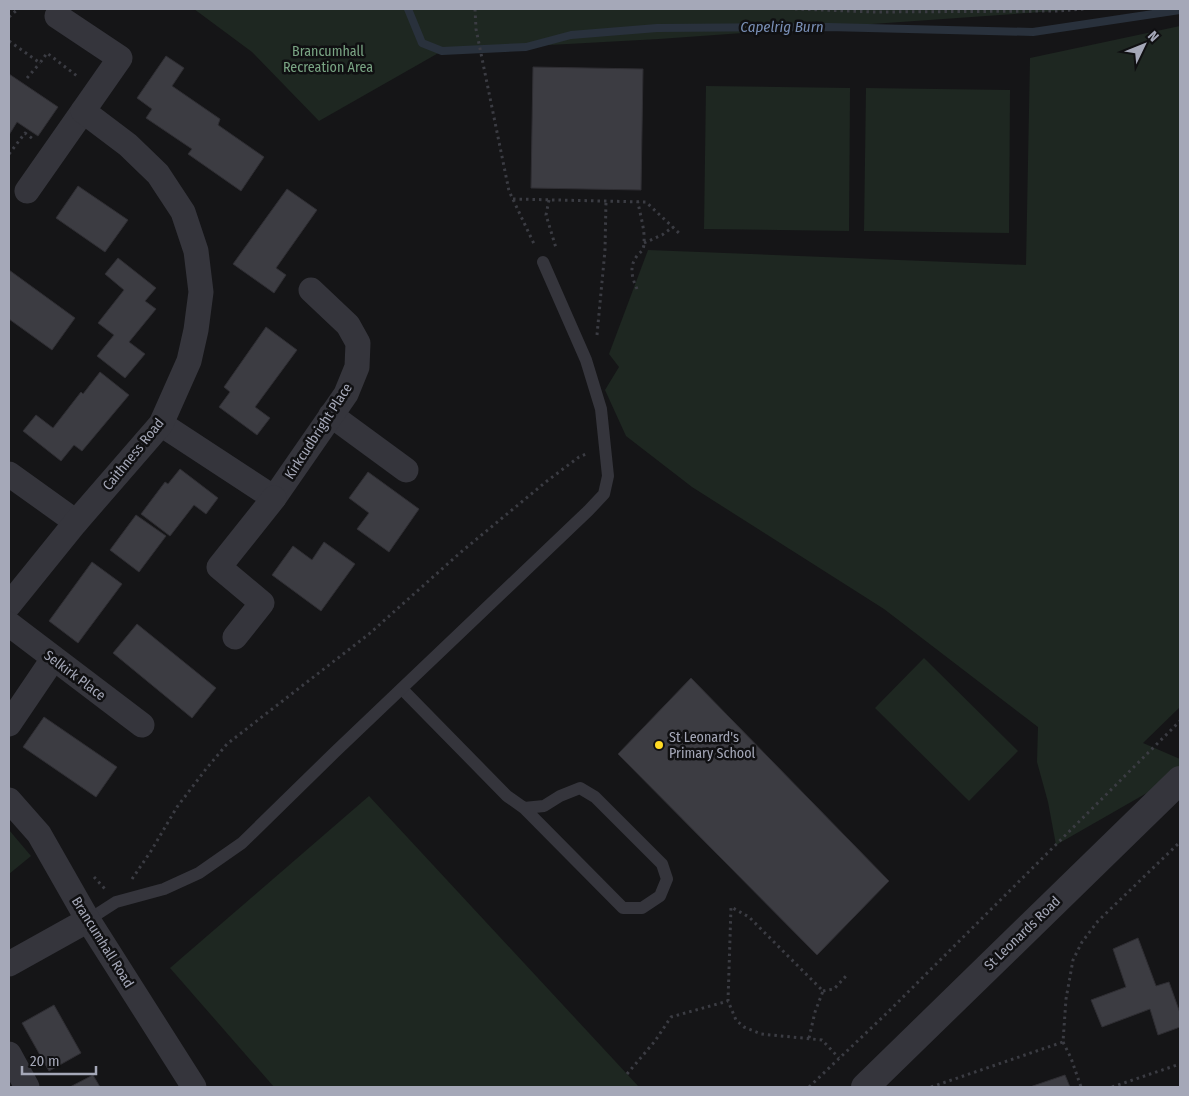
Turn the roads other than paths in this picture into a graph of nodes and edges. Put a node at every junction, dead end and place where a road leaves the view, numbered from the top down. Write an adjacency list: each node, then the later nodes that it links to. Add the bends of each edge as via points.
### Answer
1 (57, 16): 2 (street, via 120,58)
2 (83, 111): 3 (street); 7 (street, Caithness Road, via 128,145 158,174 183,212 196,251 201,292 196,330 189,361)
3 (27, 191)
4 (543, 262): 16 (lane, via 586,360 602,409 608,476 604,494)
5 (311, 290): 6 (street, Kirkcudbright Place, via 348,325 358,343 357,367 346,394)
6 (331, 415): 8 (street); 10 (street, Kirkcudbright Place)
7 (161, 424): 10 (street); 11 (street, Caithness Road)
8 (406, 470)
9 (9, 474): 11 (street)
10 (274, 498): 14 (street, Kirkcudbright Place, via 218,567 262,603)
11 (76, 522): 12 (street, Caithness Road)
12 (9, 605)
13 (9, 624): 15 (street, Selkirk Place)
14 (235, 637)
15 (53, 659): 17 (street); 18 (street, Selkirk Place)
16 (402, 689): 21 (lane, via 507,796); 22 (lane, via 242,843 199,873 164,889 116,902)
17 (9, 724)
18 (142, 725)
19 (1180, 780): 27 (street, St Leonards Road)
20 (9, 800): 22 (street, Brancumhall Road, via 39,834)
21 (524, 808): 21 (lane, via 544,806 580,788 595,798 662,864 667,879 660,896 642,908 623,908)
22 (88, 920): 23 (street); 26 (street, Brancumhall Road)
23 (9, 964)
24 (9, 1054): 25 (street)
25 (27, 1087)
26 (194, 1087)
27 (865, 1087)

